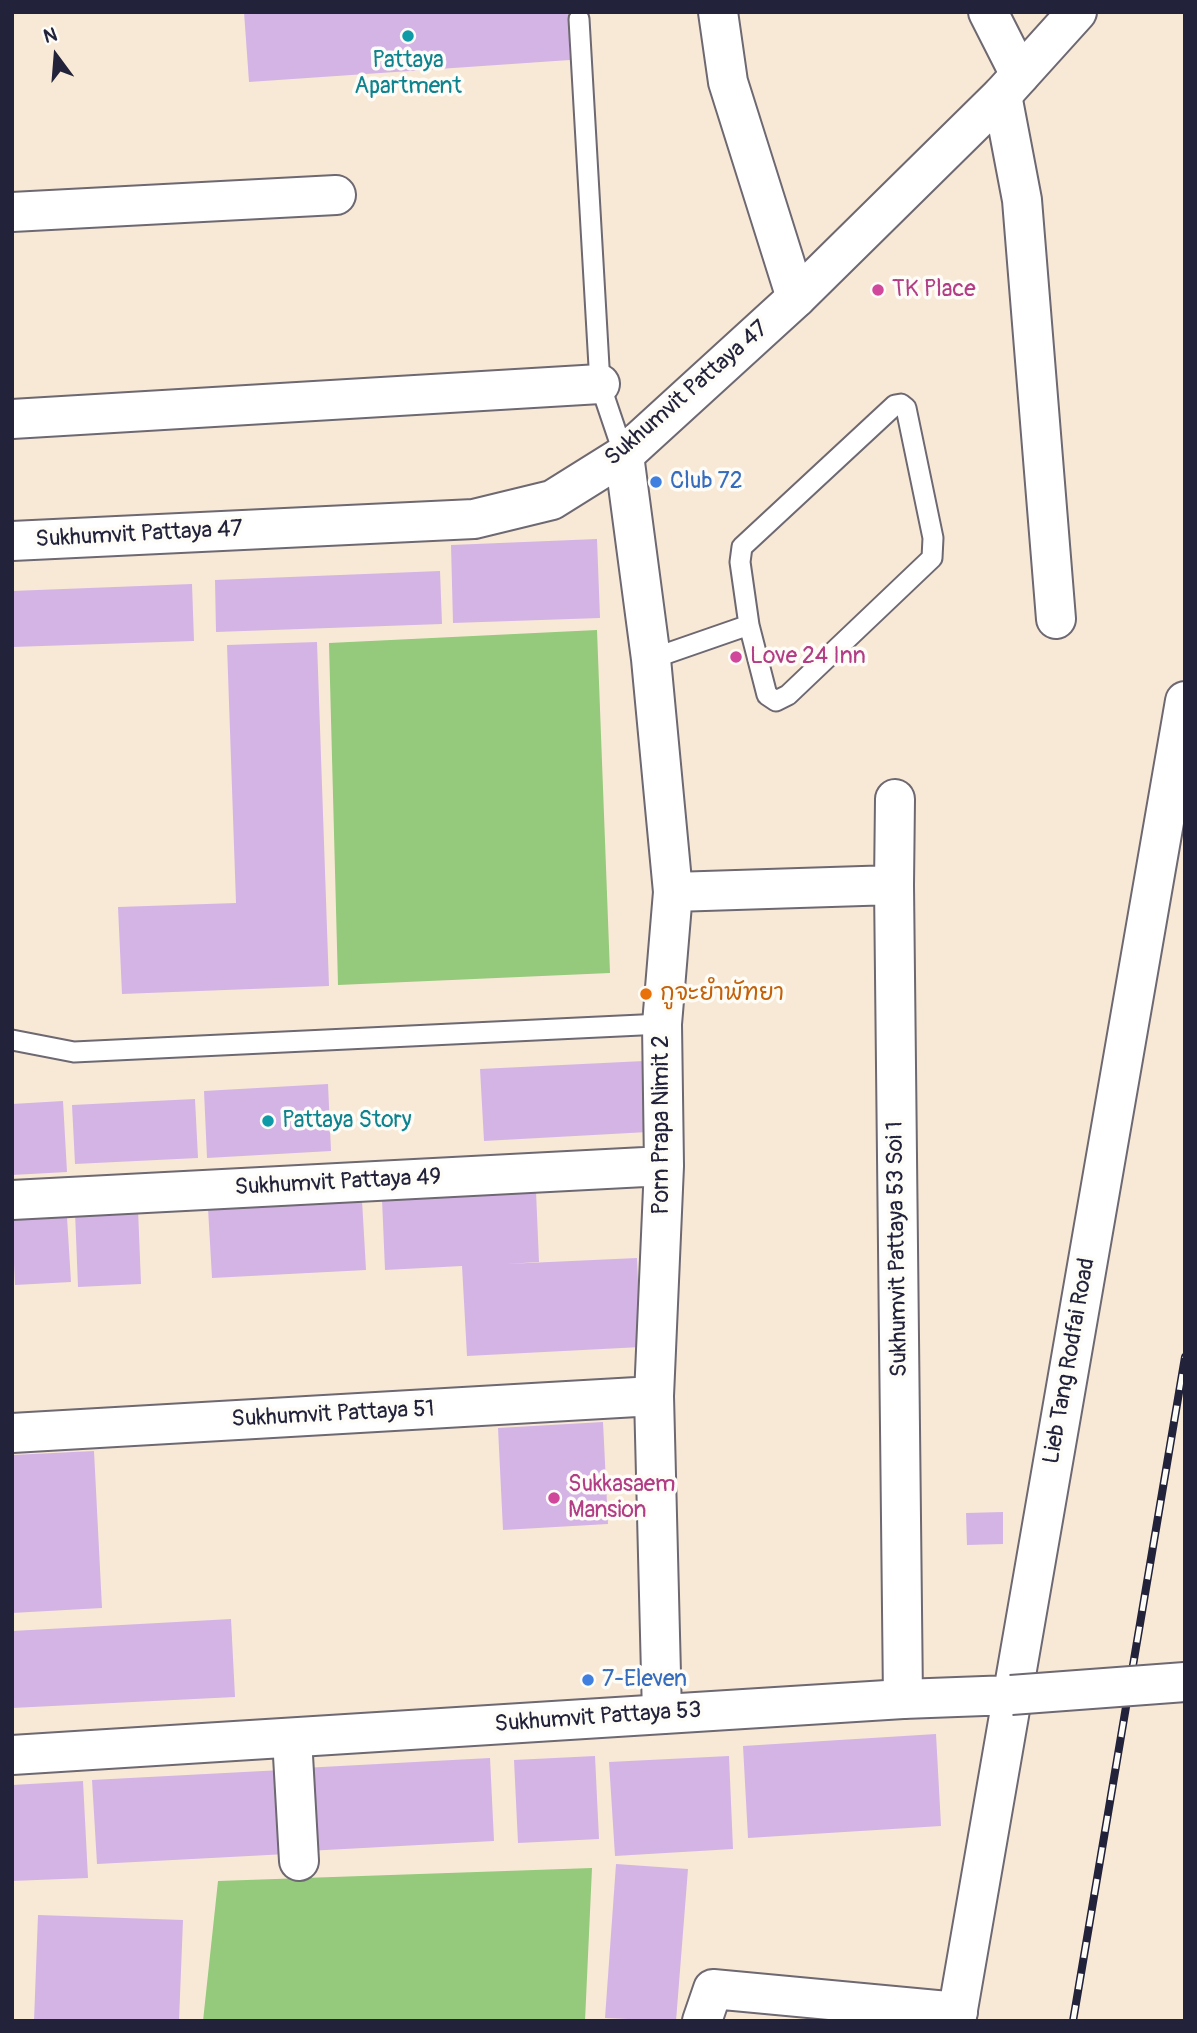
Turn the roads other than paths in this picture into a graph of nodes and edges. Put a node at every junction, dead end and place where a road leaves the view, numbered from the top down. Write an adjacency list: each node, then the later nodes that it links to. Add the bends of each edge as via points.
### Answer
1 (718, 12): 8 (street, via 728,82)
2 (988, 12): 5 (street)
3 (1077, 12): 5 (street, Sukhumvit Pattaya 47)
4 (579, 19): 9 (lane)
5 (1011, 85): 8 (street, Sukhumvit Pattaya 47); 13 (street)
6 (335, 195): 7 (street)
7 (12, 212)
8 (796, 298): 11 (street, Sukhumvit Pattaya 47)
9 (600, 384): 10 (street); 11 (lane)
10 (12, 419)
11 (624, 455): 12 (street, Sukhumvit Pattaya 47, via 552,500 474,519); 15 (street, Porn Prapa Nimit 2)
12 (12, 541)
13 (1056, 619)
14 (749, 625): 14 (lane, via 742,547 901,404 906,408 931,525 932,558 788,695 776,701 767,695); 15 (lane)
15 (651, 659): 19 (street, Porn Prapa Nimit 2)
16 (1185, 701): 27 (street, Lieb Tang Rodfai Road)
17 (895, 799): 18 (street, Sukhumvit Pattaya 53 Soi 1)
18 (894, 885): 19 (street); 28 (street, Sukhumvit Pattaya 53 Soi 1)
19 (673, 892): 20 (street, Porn Prapa Nimit 2)
20 (662, 1024): 21 (lane, via 74,1052); 22 (street, Porn Prapa Nimit 2)
21 (12, 1040)
22 (664, 1166): 23 (street, Sukhumvit Pattaya 49); 24 (street, Porn Prapa Nimit 2)
23 (12, 1200)
24 (654, 1396): 25 (street, Sukhumvit Pattaya 51); 29 (street, Porn Prapa Nimit 2)
25 (12, 1433)
26 (1185, 1682): 27 (street, Sukhumvit Pattaya 53, bridge)
27 (1012, 1695): 28 (street, Sukhumvit Pattaya 53); 33 (street, Lieb Tang Rodfai Road)
28 (903, 1699): 29 (street, Sukhumvit Pattaya 53)
29 (662, 1714): 30 (street, Sukhumvit Pattaya 53)
30 (292, 1738): 31 (street, Sukhumvit Pattaya 53); 32 (street)
31 (12, 1755)
32 (299, 1861)
33 (957, 2016): 34 (street, via 713,1989)
34 (702, 2021)

